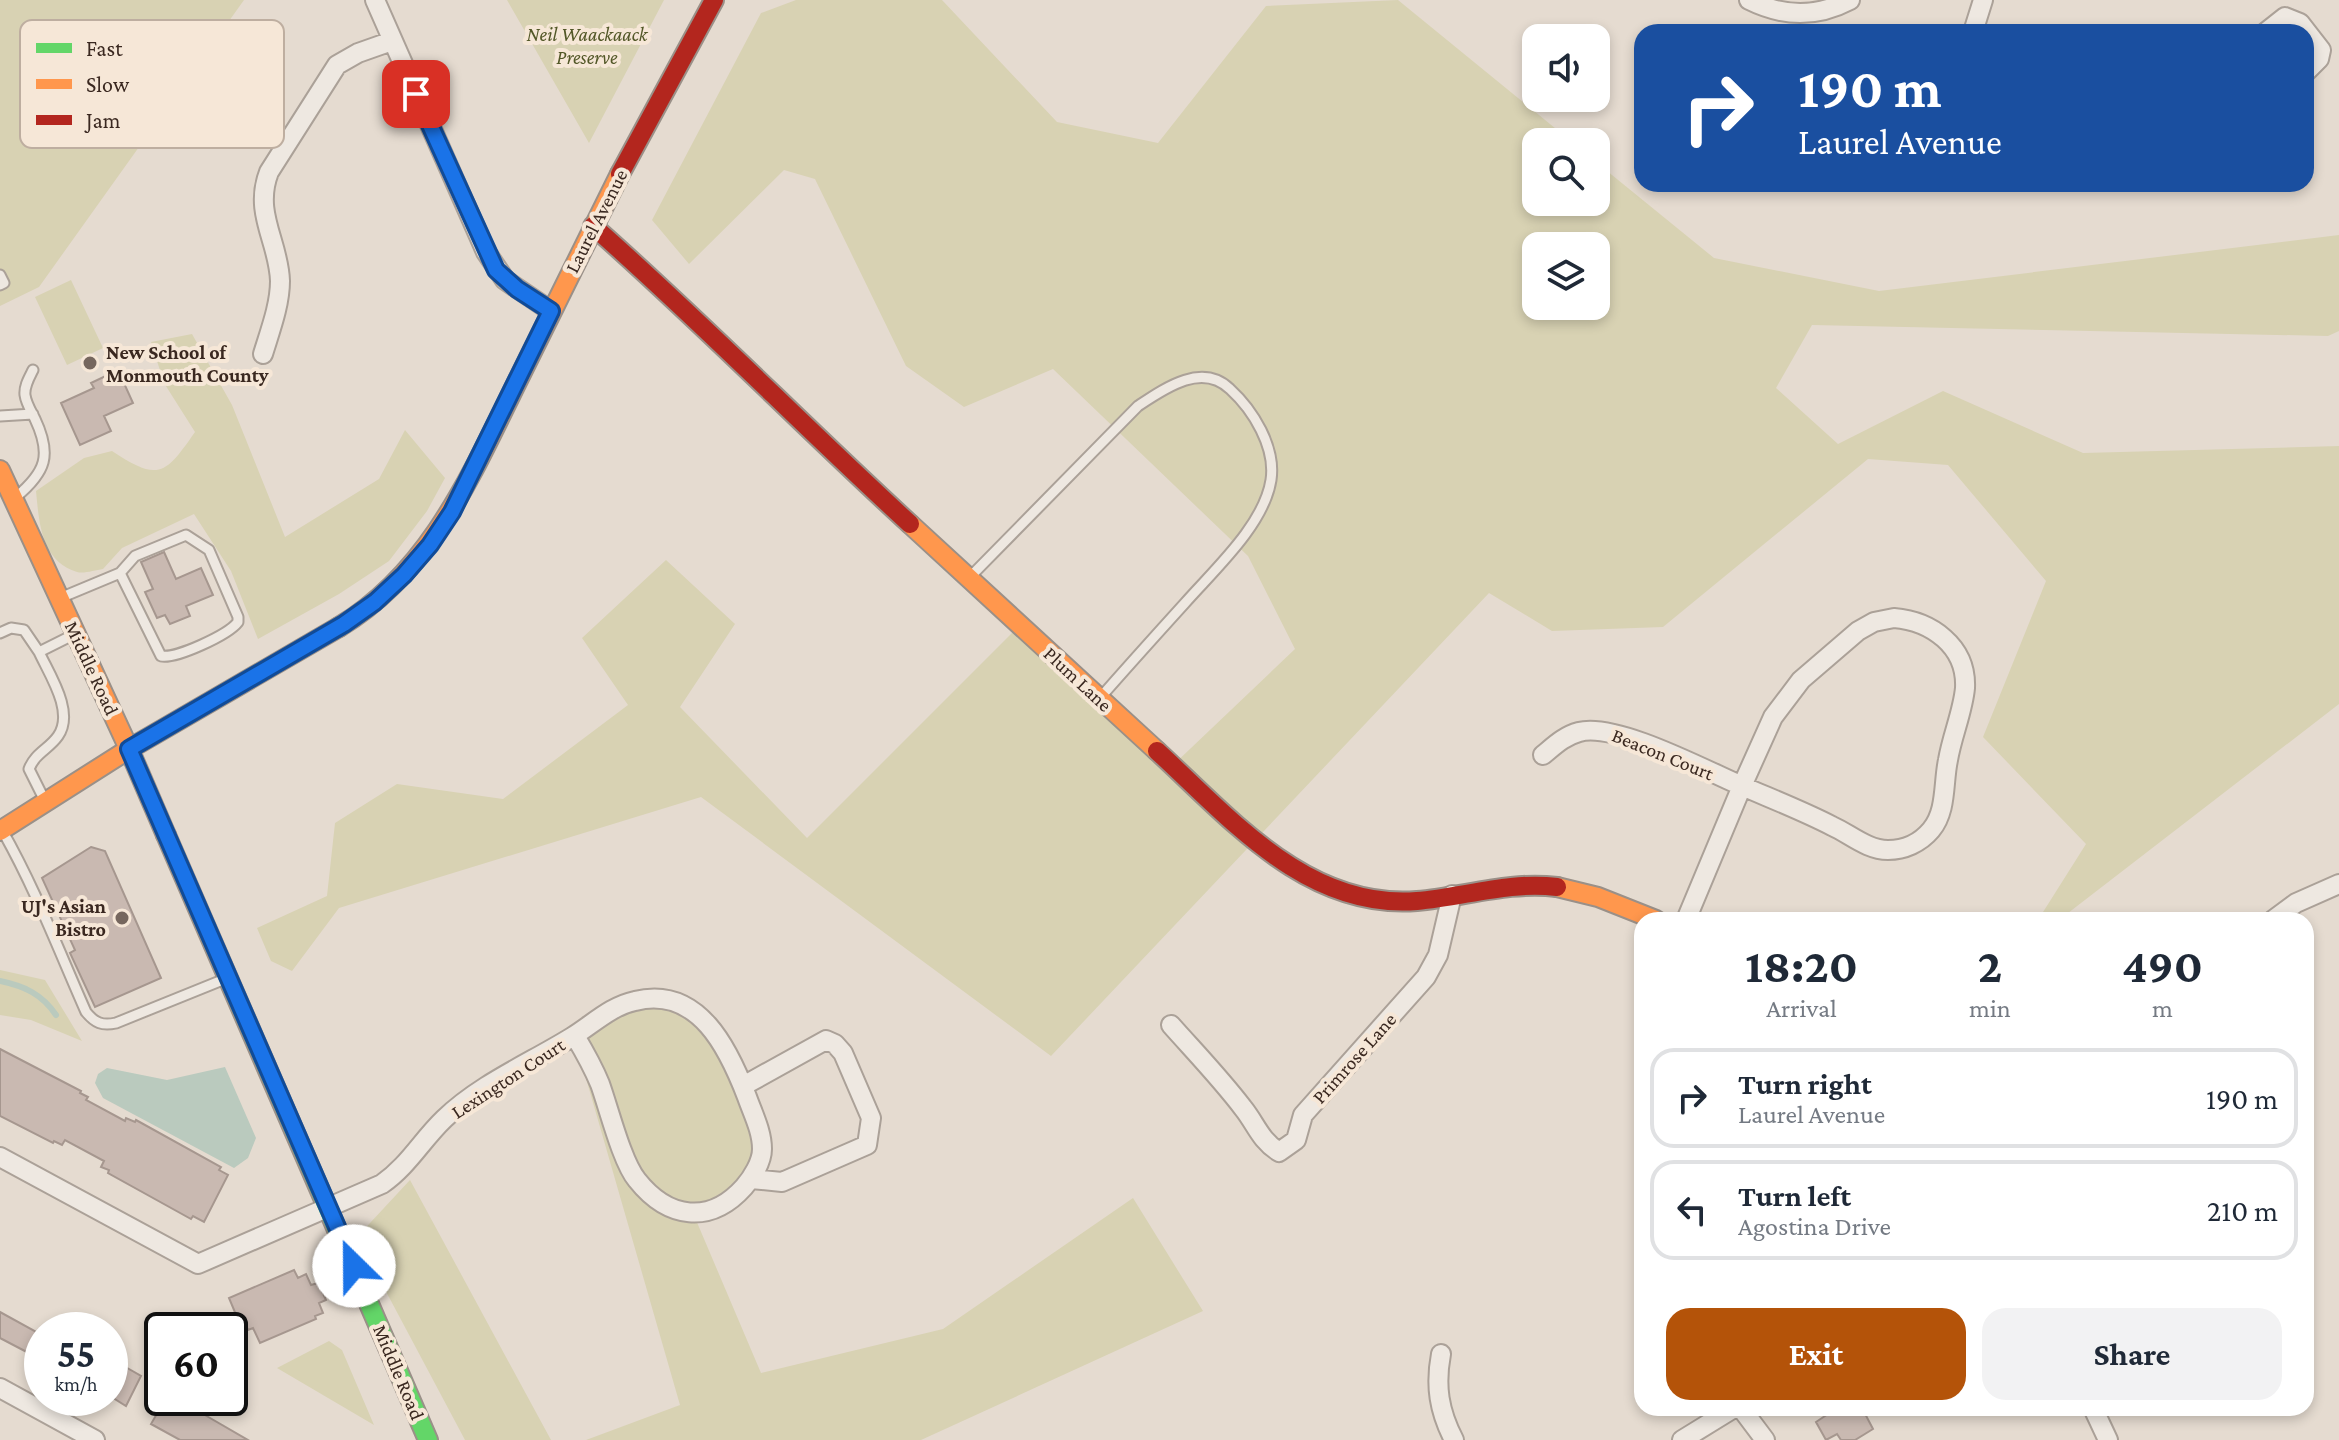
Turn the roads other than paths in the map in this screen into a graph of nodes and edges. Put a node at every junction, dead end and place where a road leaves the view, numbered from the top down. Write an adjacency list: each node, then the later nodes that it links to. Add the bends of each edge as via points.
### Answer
1 (375, 0): 10 (street)
2 (714, 0): 13 (street, Laurel Avenue)
3 (1749, 0): 6 (street)
4 (1850, 0): 6 (street)
5 (1983, 0): 7 (street)
6 (1787, 23)
7 (1976, 24)
8 (2276, 24): 9 (street, via 2285,17)
9 (2301, 24)
10 (392, 41): 16 (street, via 496,270); 17 (street, via 337,65 263,186 262,204 280,279)
11 (2314, 41): 12 (street, via 2321,50)
12 (2314, 64)
13 (593, 226): 16 (street, Laurel Avenue); 24 (street, Plum Lane)
14 (0, 275): 15 (lane)
15 (0, 285)
16 (551, 311): 30 (street, Laurel Avenue, via 452,512 404,575 344,624)
17 (263, 354)
18 (33, 370): 19 (lane, via 25,395)
19 (33, 414): 20 (lane); 22 (lane, via 43,436 43,464 33,483)
20 (0, 416)
21 (0, 470): 22 (street, Middle Road)
22 (13, 499): 25 (street, Middle Road)
23 (120, 573): 23 (lane, via 135,556 186,535 209,550 238,622 228,632 174,656 161,656); 25 (lane)
24 (969, 578): 29 (street, Plum Lane); 29 (lane, via 1138,406 1166,387 1195,377 1220,379 1247,405 1267,442 1271,479 1258,517)
25 (60, 598): 27 (street, Middle Road)
26 (0, 633): 28 (lane, via 24,630)
27 (76, 634): 28 (lane); 30 (street, Middle Road)
28 (39, 652): 33 (lane, via 64,713 59,735 34,757 29,769)
29 (1100, 698): 36 (street, Plum Lane, via 1266,851 1310,878 1356,895 1394,900)
30 (129, 749): 33 (street, Laurel Avenue); 40 (street, Middle Road)
31 (1543, 755): 32 (street, Beacon Court, via 1577,732 1607,731)
32 (1742, 786): 32 (street, via 1876,848 1917,843 1938,821 1965,688 1962,666 1950,644 1938,631 1912,620 1874,622 1858,631 1781,702); 38 (street)
33 (45, 801): 34 (street, Laurel Avenue)
34 (1, 830): 40 (lane, via 25,870 93,1021 116,1023)
35 (2339, 884): 39 (street)
36 (1452, 895): 37 (street, Plum Lane, via 1511,885 1561,887); 41 (street, Primrose Lane, via 1438,955 1426,977 1303,1115 1296,1140 1279,1152 1266,1144 1245,1110)
37 (1637, 912)
38 (1689, 912)
39 (2284, 912)
40 (228, 978): 46 (street, Middle Road)
41 (1171, 1025)
42 (575, 1036): 43 (street, Lexington Court, via 635,1001 667,1000 706,1021 721,1038); 45 (street, Lexington Court, via 599,1082 635,1178 659,1204 676,1211 706,1211 731,1202); 46 (street, Lexington Court, via 447,1116 394,1175)
43 (743, 1086): 45 (street, Lexington Court, via 762,1149); 45 (street, via 826,1040 843,1053 871,1118 867,1145 782,1182)
44 (0, 1157): 46 (street, Lexington Court, via 198,1264)
45 (751, 1179)
46 (329, 1208): 53 (street, Middle Road)
47 (1441, 1354): 54 (street, via 1439,1404)
48 (0, 1388): 52 (street)
49 (1721, 1416): 55 (street)
50 (1747, 1416): 56 (street)
51 (2097, 1416): 57 (street)
52 (95, 1440)
53 (428, 1440)
54 (1454, 1440)
55 (1682, 1440)
56 (1765, 1440)
57 (2108, 1440)

